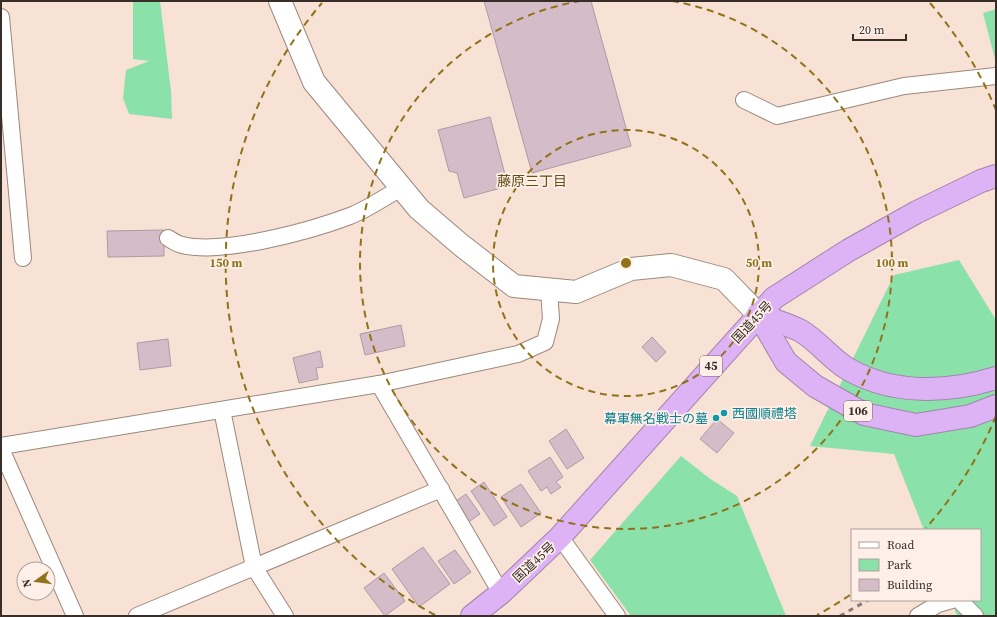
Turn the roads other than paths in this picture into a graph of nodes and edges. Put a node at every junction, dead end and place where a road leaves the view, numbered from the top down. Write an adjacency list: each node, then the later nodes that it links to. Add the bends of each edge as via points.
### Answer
1 (280, 1): 6 (street, via 314,82)
2 (1, 17): 8 (street)
3 (996, 76): 4 (street, via 904,86 777,116)
4 (744, 100)
5 (996, 176): 10 (highway, 国道45号 / 45, via 945,198 849,250 774,298)
6 (401, 188): 7 (street, via 351,215 263,240 224,247 195,247 181,245); 9 (street, via 419,209 514,286)
7 (168, 238)
8 (23, 258)
9 (549, 289): 10 (street, via 576,292 631,269 671,266 724,279); 12 (street, via 551,319 545,342 518,354)
10 (758, 314): 11 (highway, 106, via 801,332 847,369 876,383 922,390 974,385); 13 (highway, 106, via 786,362 816,386 864,414 916,426 970,416); 18 (highway, 国道45号 / 45)
11 (996, 378)
12 (379, 384): 14 (street); 17 (street)
13 (996, 406)
14 (222, 410): 15 (street); 19 (street)
15 (1, 446)
16 (1, 449): 23 (street)
17 (441, 489): 19 (street); 20 (street)
18 (560, 537): 20 (highway, 国道45号 / 45); 27 (street)
19 (254, 567): 24 (street); 25 (street)
20 (501, 593): 26 (highway, 国道45号 / 45)
21 (948, 601): 28 (street)
22 (960, 601): 29 (street)
23 (75, 616)
24 (137, 616)
25 (285, 616)
26 (472, 616)
27 (617, 616)
28 (918, 616)
29 (975, 616)

